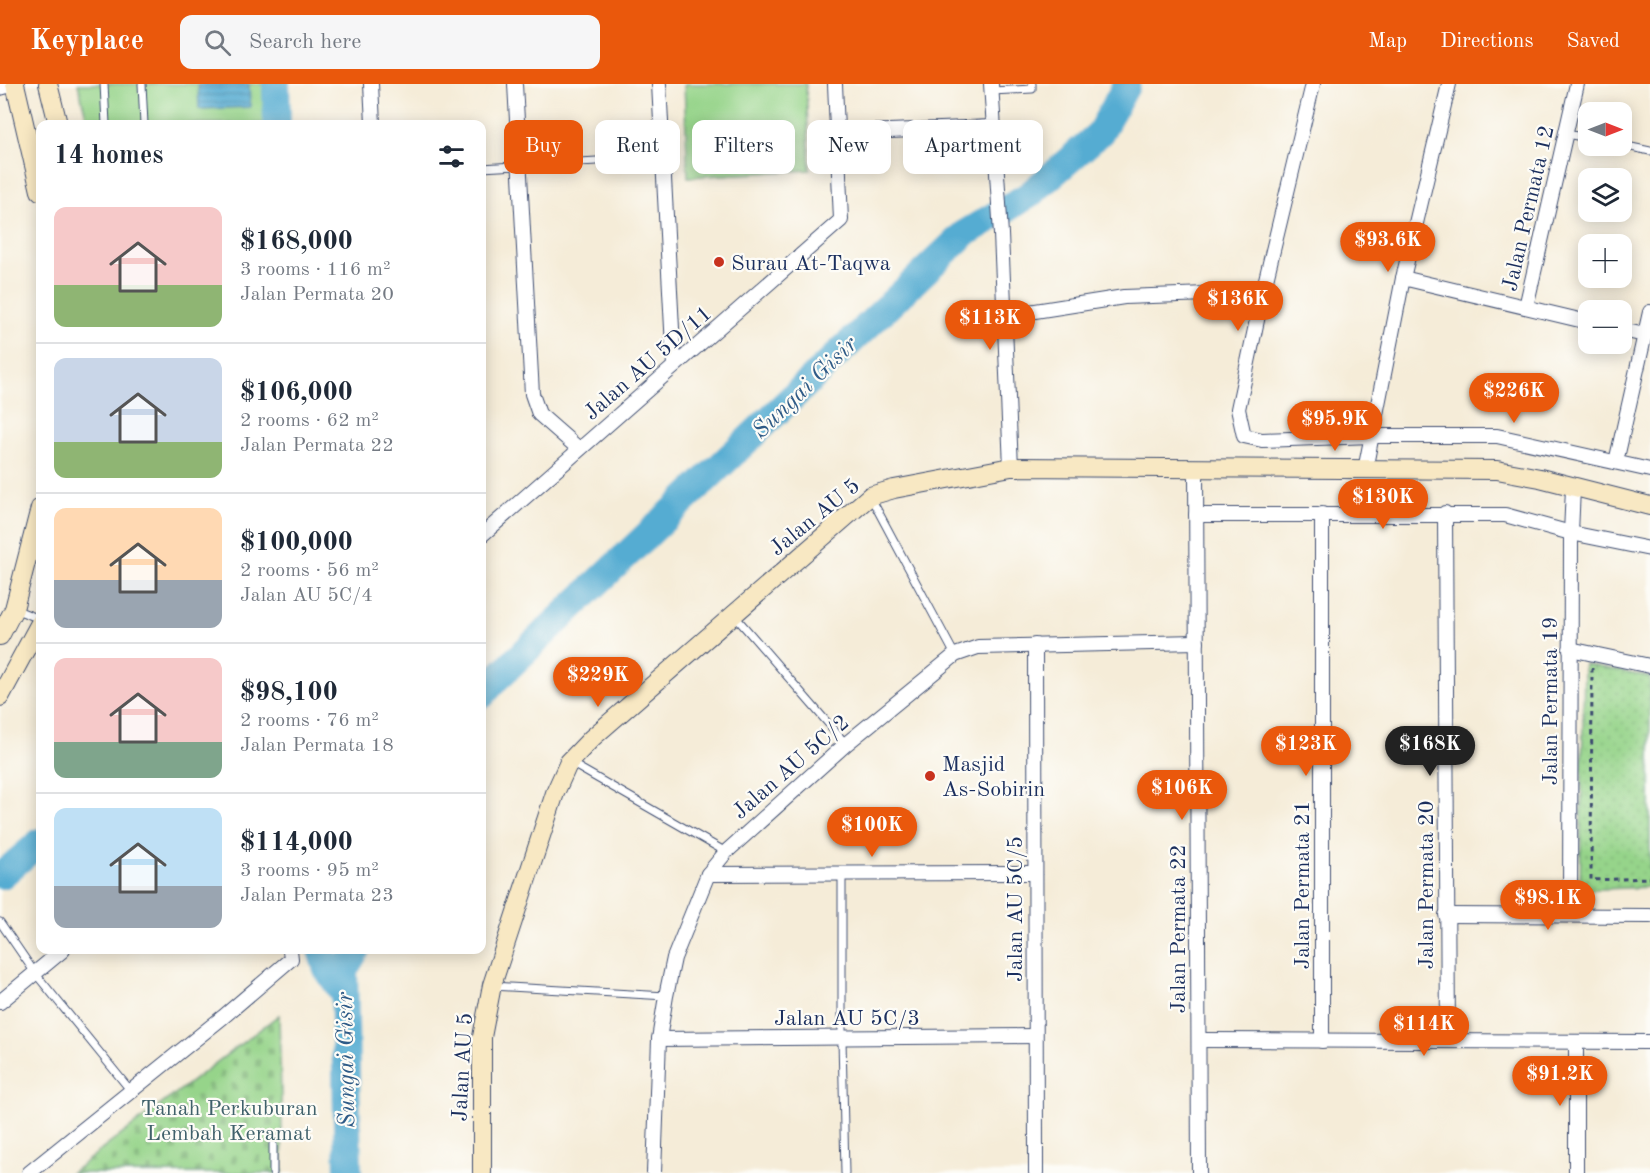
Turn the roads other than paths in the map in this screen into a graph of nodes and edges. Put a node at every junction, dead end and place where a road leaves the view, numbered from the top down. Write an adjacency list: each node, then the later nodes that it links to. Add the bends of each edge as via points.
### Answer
1 (15, 84): 13 (street); 29 (main road)
2 (48, 84): 15 (main road)
3 (104, 84): 16 (lane)
4 (142, 84): 17 (lane)
5 (371, 84): 18 (street)
6 (515, 84): 19 (street)
7 (659, 84): 20 (street)
8 (835, 84): 21 (street)
9 (1032, 84): 14 (lane, via 1032,89)
10 (1313, 84): 35 (street)
11 (1449, 84): 34 (street)
12 (1578, 84): 23 (street, Jalan Permata 12)
13 (0, 88)
14 (991, 88): 22 (street)
15 (57, 120)
16 (106, 120)
17 (144, 120)
18 (373, 120)
19 (517, 120)
20 (661, 120)
21 (836, 120)
22 (992, 120)
23 (1566, 134): 24 (lane); 36 (street, Jalan Permata 12)
24 (1578, 136)
25 (1632, 147): 26 (lane)
26 (1650, 151)
27 (504, 167): 28 (lane)
28 (486, 168)
29 (36, 174)
30 (520, 174): 44 (street, via 532,394 539,414)
31 (664, 174): 42 (street)
32 (839, 174): 42 (street, Jalan AU 5D/11, via 841,220)
33 (997, 174): 38 (street)
34 (1403, 278): 36 (street); 43 (street)
35 (1263, 292): 38 (street, via 1124,297); 43 (street, via 1238,409 1244,436 1262,440)
36 (1526, 307): 39 (street)
37 (1650, 312): 41 (street)
38 (1004, 316): 46 (street)
39 (1578, 320)
40 (1632, 332): 41 (street)
41 (1645, 335): 45 (street)
42 (674, 366): 44 (street, Jalan AU 5D/11)
43 (1371, 436): 45 (street, via 1497,436); 48 (street)
44 (579, 449): 57 (street, Jalan AU 5D/11)
45 (1616, 462): 49 (street)
46 (1011, 467): 47 (main road, Jalan AU 5); 51 (main road, Jalan AU 5)
47 (1197, 469): 48 (main road, Jalan AU 5); 55 (street, Jalan Permata 22)
48 (1365, 470): 50 (main road, Jalan AU 5, via 1497,470)
49 (1650, 470)
50 (1574, 488): 52 (main road, Jalan AU 5); 58 (street, Jalan Permata 19)
51 (870, 496): 61 (main road, Jalan AU 5); 68 (lane)
52 (1650, 506)
53 (1445, 513): 54 (street); 58 (street, via 1504,515); 77 (street, Jalan Permata 20)
54 (1322, 514): 55 (street); 91 (street, Jalan Permata 21)
55 (1197, 515): 65 (street, Jalan Permata 22)
56 (36, 524): 60 (main road)
57 (486, 531)
58 (1570, 533): 59 (street); 67 (street, Jalan Permata 19)
59 (1650, 549)
60 (14, 609): 62 (lane); 64 (main road)
61 (734, 615): 71 (lane); 72 (main road, Jalan AU 5)
62 (36, 619)
63 (36, 629): 70 (main road)
64 (0, 636)
65 (1197, 642): 66 (street, Jalan AU 5C/2); 90 (street, Jalan Permata 22)
66 (1035, 645): 68 (street, Jalan AU 5C/2, via 978,647); 74 (street, Jalan AU 5C/5)
67 (1570, 649): 69 (street); 78 (street, Jalan Permata 19)
68 (955, 655): 71 (street, Jalan AU 5C/2)
69 (1650, 666)
70 (0, 697)
71 (846, 744): 73 (street, Jalan AU 5C/2)
72 (569, 762): 73 (lane); 84 (main road, Jalan AU 5, via 555,793)
73 (726, 852): 75 (street, Jalan AU 5C/2)
74 (1035, 873): 76 (street); 87 (street, Jalan AU 5C/5)
75 (708, 874): 76 (street); 85 (street, Jalan AU 5C/2, via 674,958)
76 (842, 874): 89 (lane)
77 (1446, 915): 78 (street); 92 (street, Jalan Permata 20)
78 (1570, 915): 79 (street)
79 (1650, 916)
80 (0, 922): 83 (lane)
81 (58, 954): 83 (street)
82 (290, 954): 95 (street, via 291,959)
83 (35, 973): 86 (street); 95 (lane)
84 (492, 986): 85 (lane); 99 (main road, Jalan AU 5, via 482,1037)
85 (666, 996): 88 (street, Jalan AU 5C/2)
86 (0, 1002)
87 (1035, 1036): 89 (street, Jalan AU 5C/3); 102 (street, Jalan AU 5C/5)
88 (659, 1039): 89 (street, Jalan AU 5C/3); 100 (street, Jalan AU 5C/2)
89 (842, 1039): 101 (lane)
90 (1199, 1040): 91 (street); 103 (street, Jalan Permata 22)
91 (1322, 1041): 92 (street)
92 (1448, 1041): 93 (street)
93 (1576, 1042): 94 (street); 104 (street)
94 (1650, 1042)
95 (130, 1091): 97 (street)
96 (273, 1144): 98 (lane)
97 (29, 1173)
98 (273, 1173)
99 (482, 1173)
100 (654, 1173)
101 (845, 1173)
102 (1036, 1173)
103 (1199, 1173)
104 (1576, 1173)

